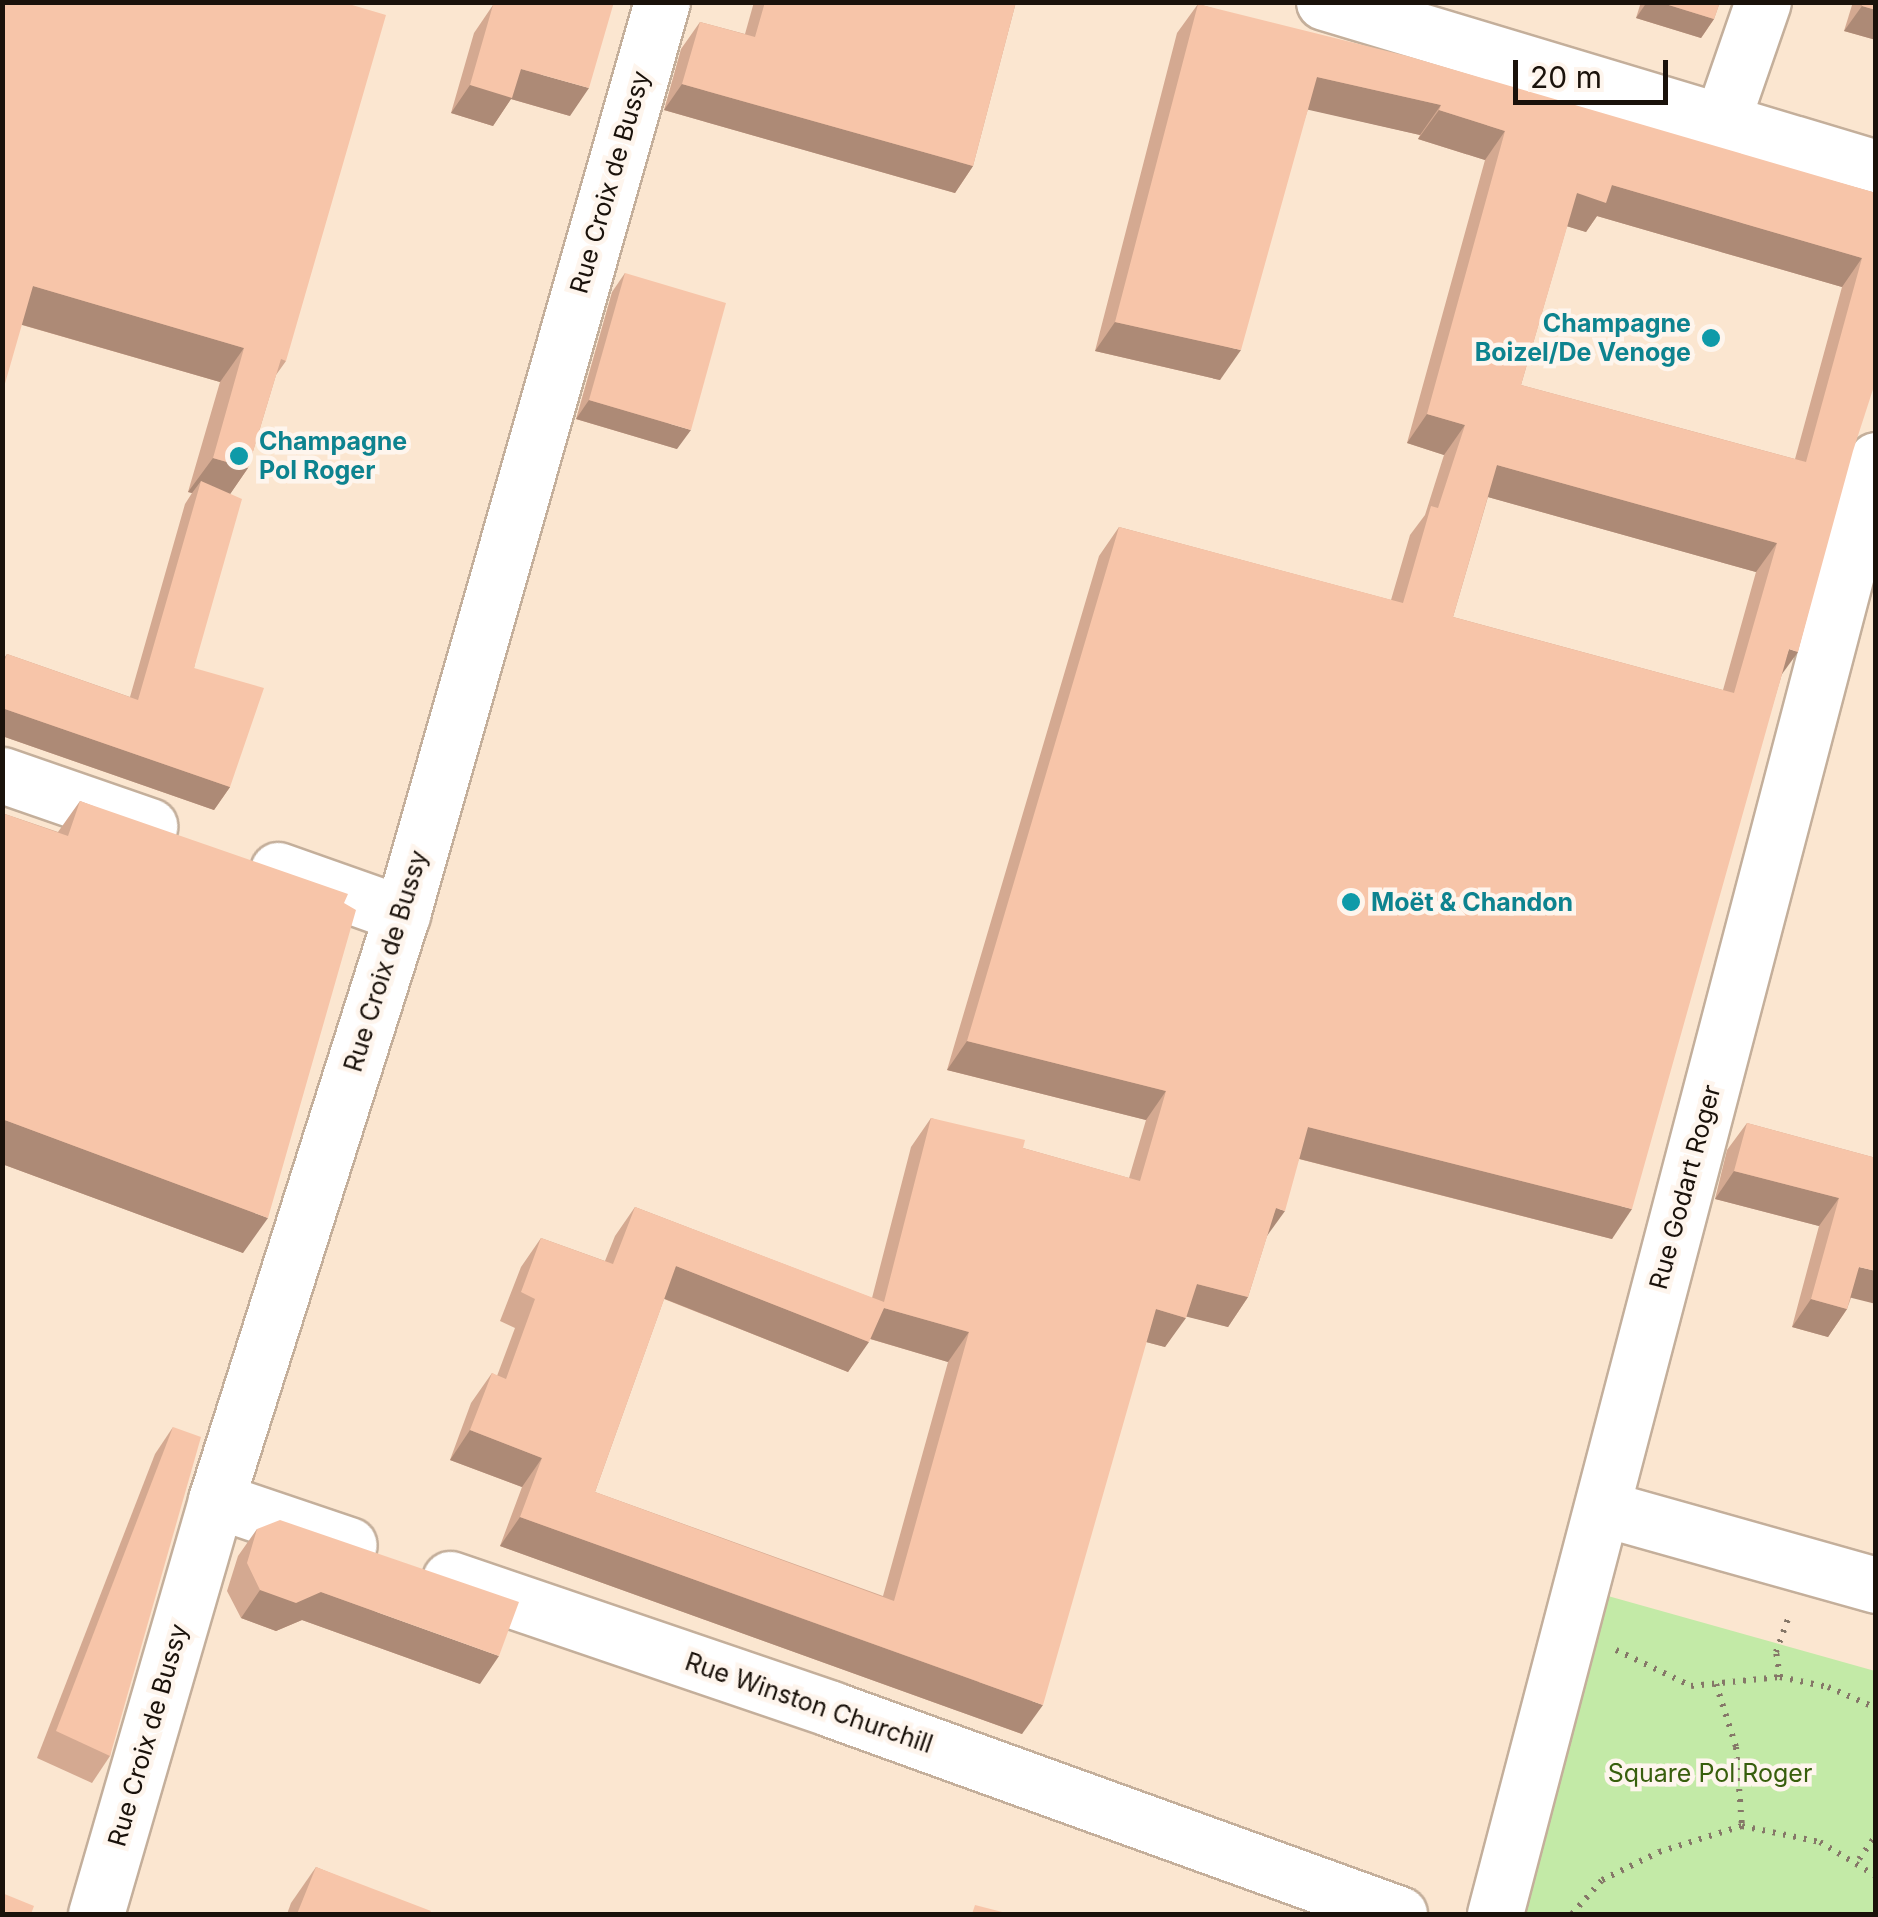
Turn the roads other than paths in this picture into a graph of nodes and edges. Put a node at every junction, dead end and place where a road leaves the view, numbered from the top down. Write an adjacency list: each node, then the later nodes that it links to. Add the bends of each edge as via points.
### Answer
1 (662, 2): 8 (street, Rue Croix de Bussy)
2 (1324, 2): 4 (street)
3 (1763, 2): 4 (street)
4 (1721, 123): 5 (street)
5 (1876, 168)
6 (1876, 460): 10 (street, Rue Godart Roger)
7 (2, 775): 8 (street)
8 (402, 914): 9 (street, Rue Croix de Bussy)
9 (216, 1500): 12 (street, Rue Croix de Bussy); 13 (street, Rue Winston Churchill, via 831,1708)
10 (1602, 1508): 11 (street); 14 (street, Rue Godart Roger)
11 (1876, 1585)
12 (96, 1914)
13 (1400, 1914)
14 (1495, 1914)

